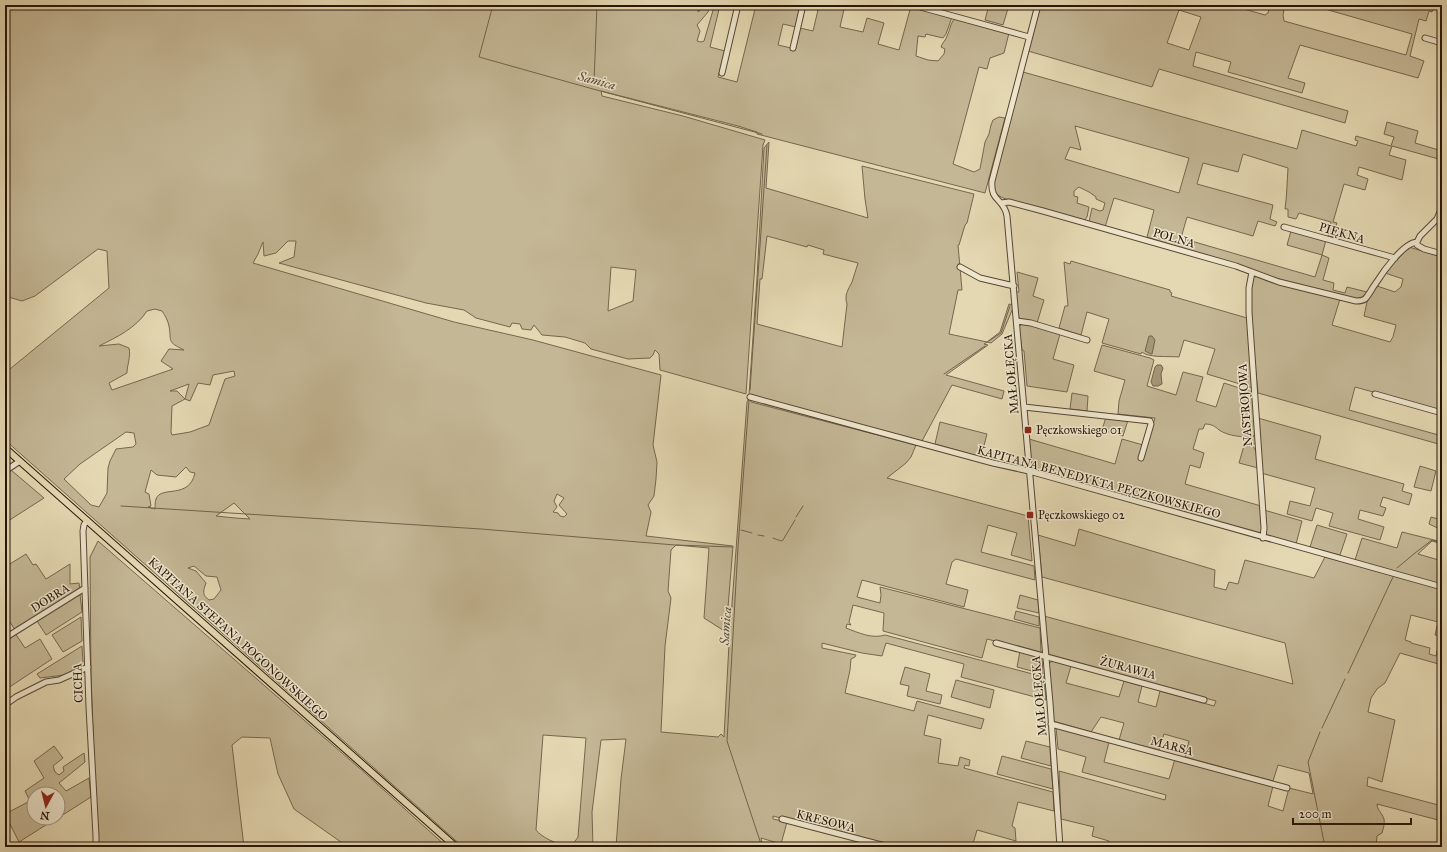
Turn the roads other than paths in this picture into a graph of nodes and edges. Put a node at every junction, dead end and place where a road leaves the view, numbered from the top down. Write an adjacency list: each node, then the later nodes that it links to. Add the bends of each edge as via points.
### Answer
1 (738, 5): 9 (street)
2 (803, 5): 8 (street)
3 (913, 5): 5 (street)
4 (1038, 5): 5 (street, MAŁOŁĘCKA)
5 (1029, 37): 10 (street, MAŁOŁĘCKA, via 992,181 992,194)
6 (1425, 38): 7 (street)
7 (1442, 42)
8 (792, 48)
9 (722, 73)
10 (1001, 203): 17 (street, POLNA, via 1009,202 1043,211); 18 (street, MAŁOŁĘCKA, via 1007,216)
11 (1442, 207): 13 (street, via 1437,219)
12 (1284, 227): 15 (street, PIĘKNA)
13 (1417, 242): 14 (street, via 1420,247); 15 (street)
14 (1442, 254)
15 (1395, 258): 17 (street, POLNA, via 1364,299 1356,301 1279,282)
16 (960, 267): 18 (street, via 980,278)
17 (1252, 272): 31 (street, NASTROJOWA, via 1249,312)
18 (1014, 286): 19 (street, MAŁOŁĘCKA)
19 (1017, 321): 20 (street); 23 (street, MAŁOŁĘCKA)
20 (1087, 340)
21 (1375, 394): 24 (street)
22 (750, 397): 29 (street, KAPITANA BENEDYKTA PĘCZKOWSKIEGO)
23 (1024, 407): 26 (street, via 1150,421); 29 (street, MAŁOŁĘCKA)
24 (1442, 413)
25 (5, 448): 27 (main road, KAPITANA STEFANA POGONOWSKIEGO)
26 (1141, 458)
27 (20, 461): 28 (street); 30 (main road, KAPITANA STEFANA POGONOWSKIEGO)
28 (5, 471)
29 (1029, 471): 31 (street, KAPITANA BENEDYKTA PĘCZKOWSKIEGO); 36 (street, MAŁOŁĘCKA)
30 (87, 520): 33 (street, CICHA, via 83,531); 44 (main road, KAPITANA STEFANA POGONOWSKIEGO)
31 (1263, 538): 32 (street, KAPITANA BENEDYKTA PĘCZKOWSKIEGO)
32 (1442, 587)
33 (85, 588): 34 (street, DOBRA); 37 (street, CICHA)
34 (5, 638)
35 (996, 643): 36 (street, ŻURAWIA)
36 (1046, 656): 38 (street, ŻURAWIA); 40 (street, MAŁOŁĘCKA)
37 (88, 667): 39 (street, via 59,680 46,682); 43 (street, CICHA)
38 (1204, 700)
39 (5, 705)
40 (1051, 724): 41 (street, MARSA); 46 (street, MAŁOŁĘCKA)
41 (1287, 788)
42 (782, 819): 45 (street, KRESOWA)
43 (96, 847)
44 (456, 847)
45 (889, 847)
46 (1060, 847)

